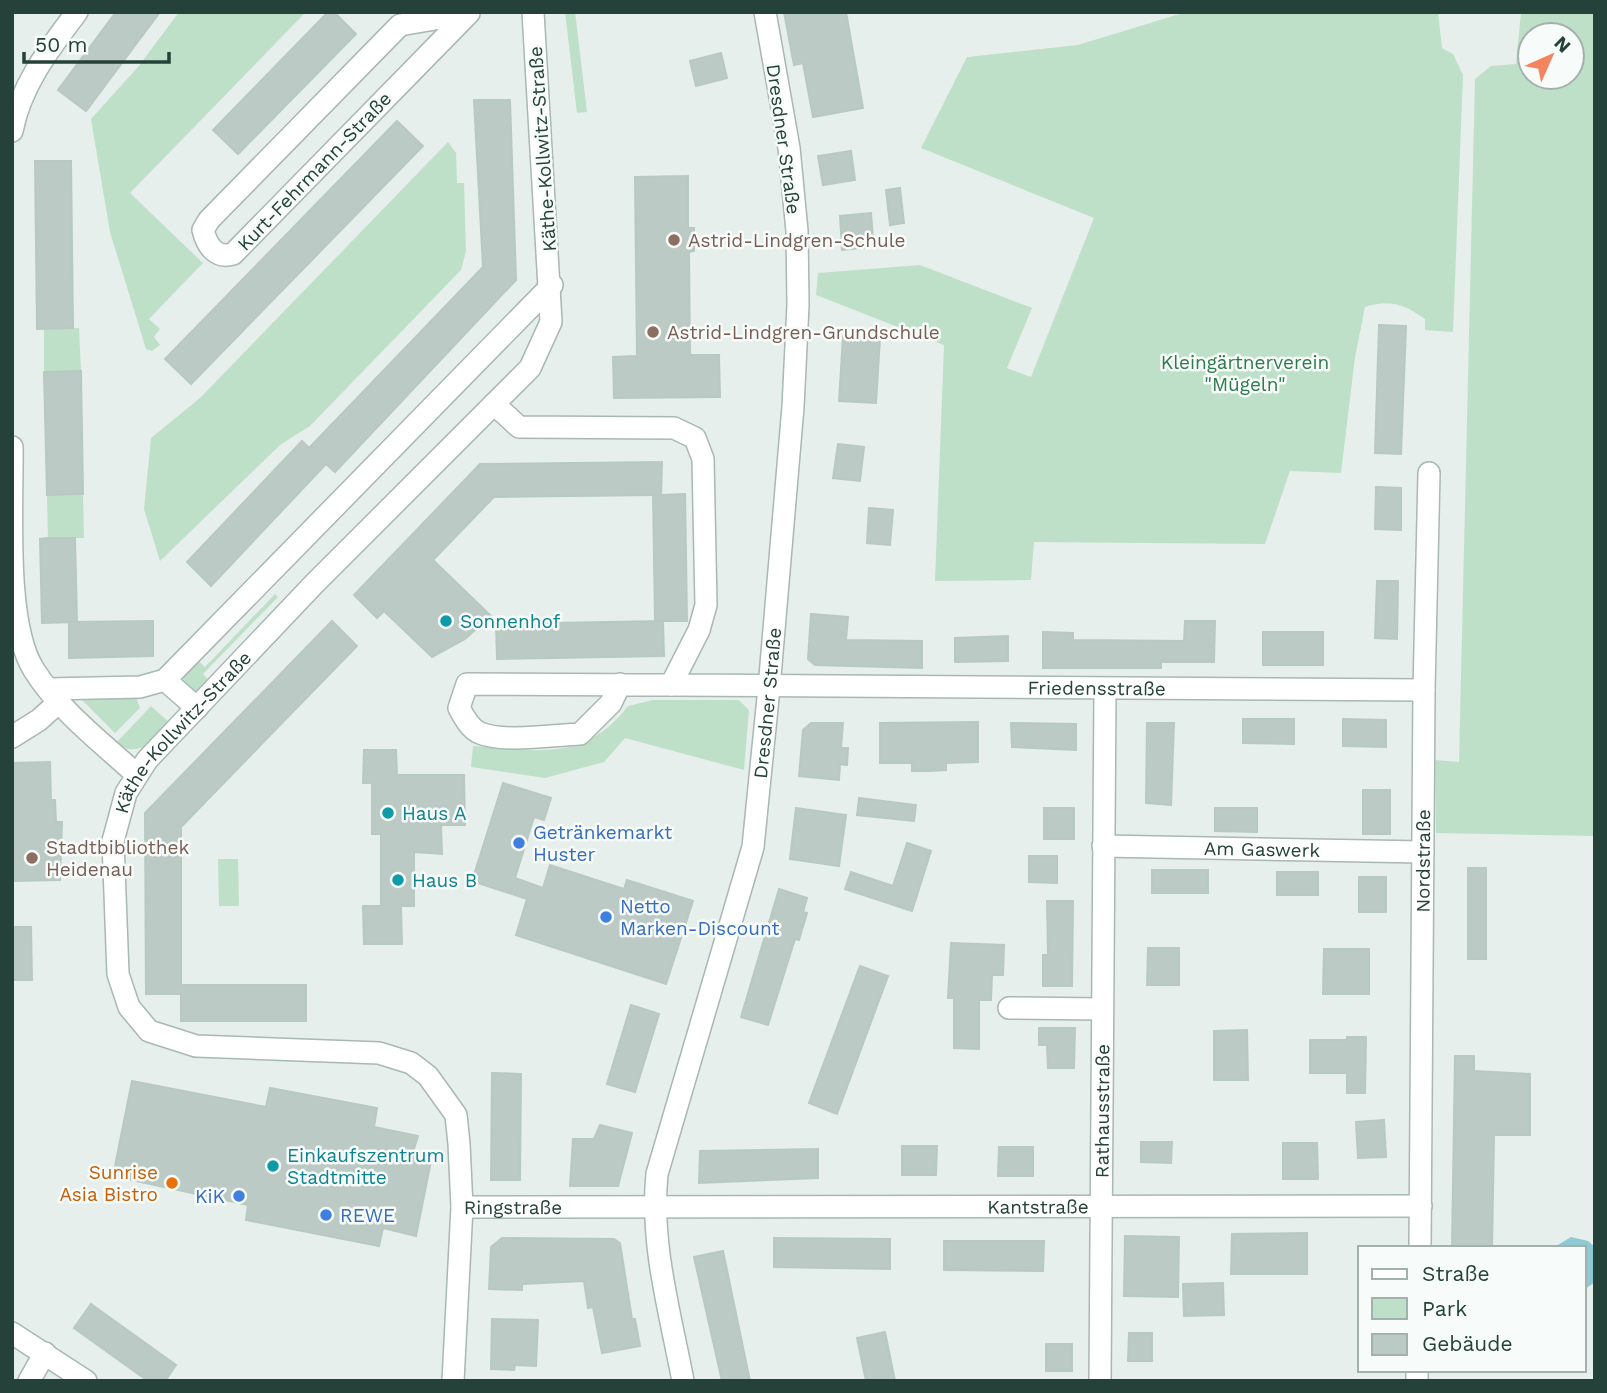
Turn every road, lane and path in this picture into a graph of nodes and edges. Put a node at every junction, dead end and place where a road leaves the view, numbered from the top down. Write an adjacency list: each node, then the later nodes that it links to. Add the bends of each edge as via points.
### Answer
1 (77, 12): 5 (street, via 39,63 16,108)
2 (533, 12): 6 (street, Käthe-Kollwitz-Straße)
3 (765, 12): 13 (street, Dresdner Straße, via 789,148 798,292)
4 (471, 13): 4 (street, Kurt-Fehrmann-Straße, via 400,25 209,220 203,230 206,242 217,253 233,254)
5 (12, 131)
6 (552, 285): 7 (street, Käthe-Kollwitz-Straße, via 551,322 530,368); 10 (street)
7 (494, 404): 12 (street, via 519,426 674,428 695,438 703,459 706,605 699,630); 17 (street, Käthe-Kollwitz-Straße)
8 (12, 447): 16 (street, via 15,602 21,640 33,668)
9 (1429, 473): 15 (street, Nordstraße)
10 (165, 680): 16 (street, via 140,687); 17 (street)
11 (620, 684): 11 (street, Friedensstraße, via 611,703 580,734 480,733 459,708 467,684); 12 (street, Friedensstraße)
12 (671, 685): 13 (street, Friedensstraße)
13 (769, 688): 14 (street, Friedensstraße); 27 (street, Dresdner Straße, via 753,848 657,1174)
14 (1105, 690): 15 (street, Friedensstraße); 20 (street, Rathausstraße)
15 (1424, 690): 21 (street, Nordstraße)
16 (53, 695): 18 (street, via 39,720); 19 (street)
17 (197, 708): 19 (street, Käthe-Kollwitz-Straße)
18 (12, 737)
19 (136, 774): 26 (street, Käthe-Kollwitz-Straße, via 113,841 118,974 135,1015 149,1031 196,1046 379,1053 411,1063 428,1076 456,1115)
20 (1103, 846): 21 (street, Am Gaswerk); 23 (street, Rathausstraße)
21 (1423, 852): 25 (street, Nordstraße)
22 (1009, 1008): 23 (street)
23 (1102, 1009): 24 (street, Rathausstraße)
24 (1103, 1205): 25 (street, Kantstraße); 27 (street, Kantstraße); 35 (street, Rathausstraße)
25 (1421, 1206): 28 (street, Nordstraße)
26 (463, 1207): 27 (street, Ringstraße); 33 (street, Ringstraße)
27 (653, 1207): 34 (street, Dresdner Straße)
28 (1420, 1246)
29 (12, 1333): 30 (street)
30 (45, 1353): 31 (street); 32 (street)
31 (29, 1381)
32 (86, 1381)
33 (453, 1381)
34 (683, 1381)
35 (1100, 1381)

